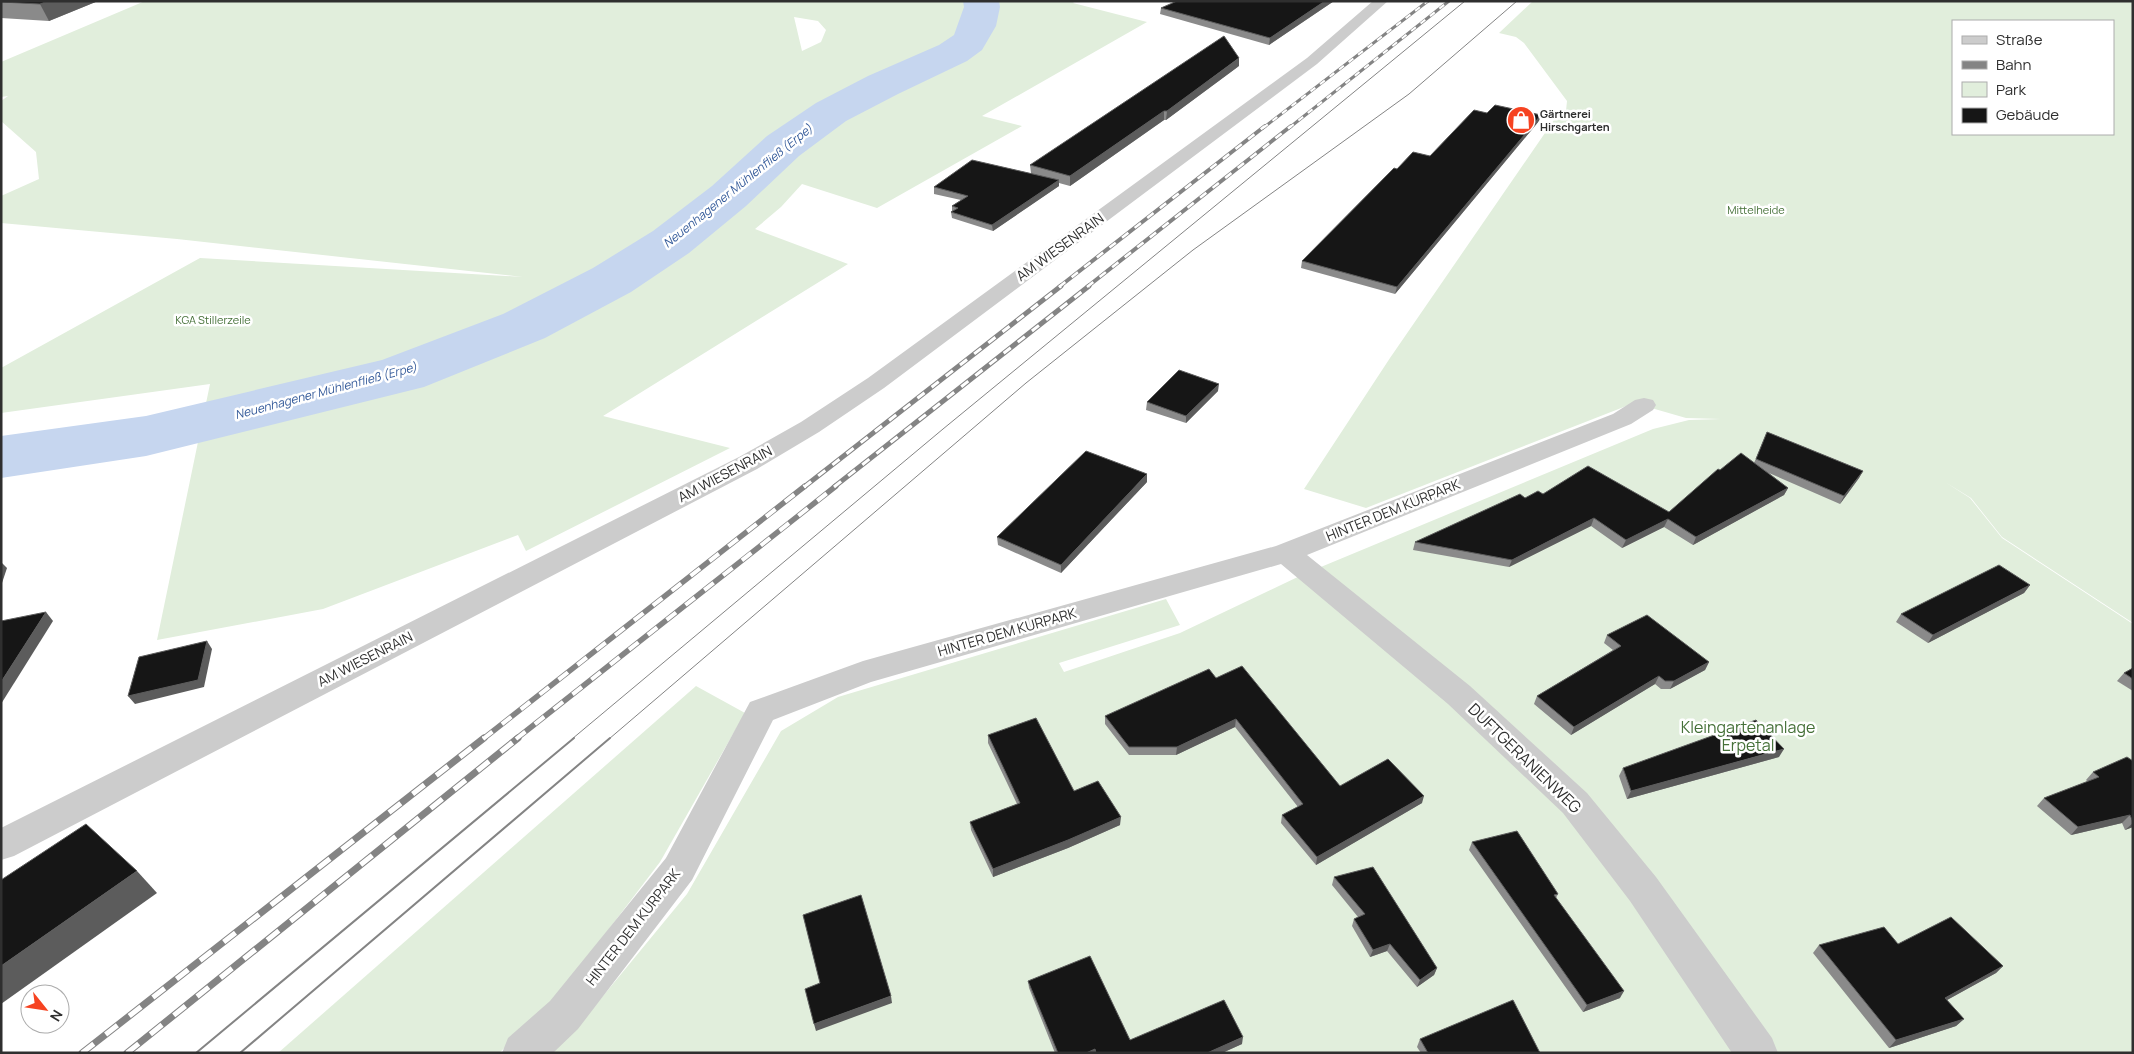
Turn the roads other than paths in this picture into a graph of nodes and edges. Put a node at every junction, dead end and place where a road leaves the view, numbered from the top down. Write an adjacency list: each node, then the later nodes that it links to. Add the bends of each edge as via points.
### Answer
1 (1380, 1): 4 (street, AM WIESENRAIN, via 1312,61 876,383 810,427 748,463)
2 (1644, 405): 3 (street, HINTER DEM KURPARK, via 1622,419)
3 (1286, 553): 5 (street, HINTER DEM KURPARK, via 863,673 761,711 679,868 564,1015); 6 (street, DUFTGERANIENWEG, via 1459,694 1575,803 1643,889)
4 (3, 840)
5 (523, 1053)
6 (1756, 1053)

